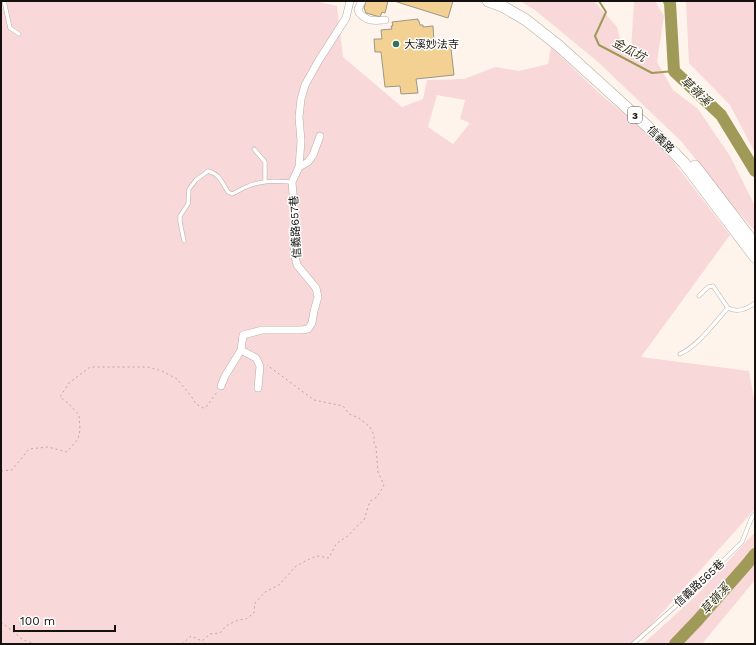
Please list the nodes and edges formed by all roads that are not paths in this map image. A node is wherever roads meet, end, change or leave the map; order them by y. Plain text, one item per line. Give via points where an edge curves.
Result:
1 (4, 1) edge
2 (350, 1) edge
3 (362, 1) edge
4 (488, 1) edge
5 (508, 1) edge
6 (385, 20) dead end
7 (19, 34) dead end
8 (320, 136) dead end
9 (254, 149) dead end
10 (299, 167) junction
11 (265, 181) junction
12 (292, 182) junction
13 (184, 240) dead end
14 (755, 245) edge
15 (755, 257) edge
16 (699, 296) dead end
17 (755, 303) edge
18 (728, 308) junction
19 (241, 350) junction
20 (680, 354) dead end
21 (221, 386) road end
22 (258, 388) dead end
23 (755, 514) edge
24 (633, 644) edge

1 - 7 lane via 10,28
2 - 10 street, 信義路657巷 via 346,18 305,84 299,117
3 - 6 street via 358,14 374,21
4 - 15 main road, 信義路 / 3 via 526,20 559,46 660,137 684,163
5 - 14 main road, 信義路 / 3 via 531,14 564,40 651,119 700,171
8 - 10 street via 313,155 308,162
9 - 11 lane via 264,162
10 - 12 street, 信義路657巷
11 - 12 lane
11 - 13 lane via 232,194 214,172 208,171 189,189 188,204 180,216
12 - 19 street, 信義路657巷 via 297,234 294,252 297,265 316,288 318,297 312,323 308,329 262,330 243,335
16 - 18 lane via 708,287 713,286
17 - 18 lane via 741,310
18 - 20 lane via 704,334
19 - 21 street
19 - 22 street via 256,358 260,366
23 - 24 lane, 信義路565巷 via 742,542

